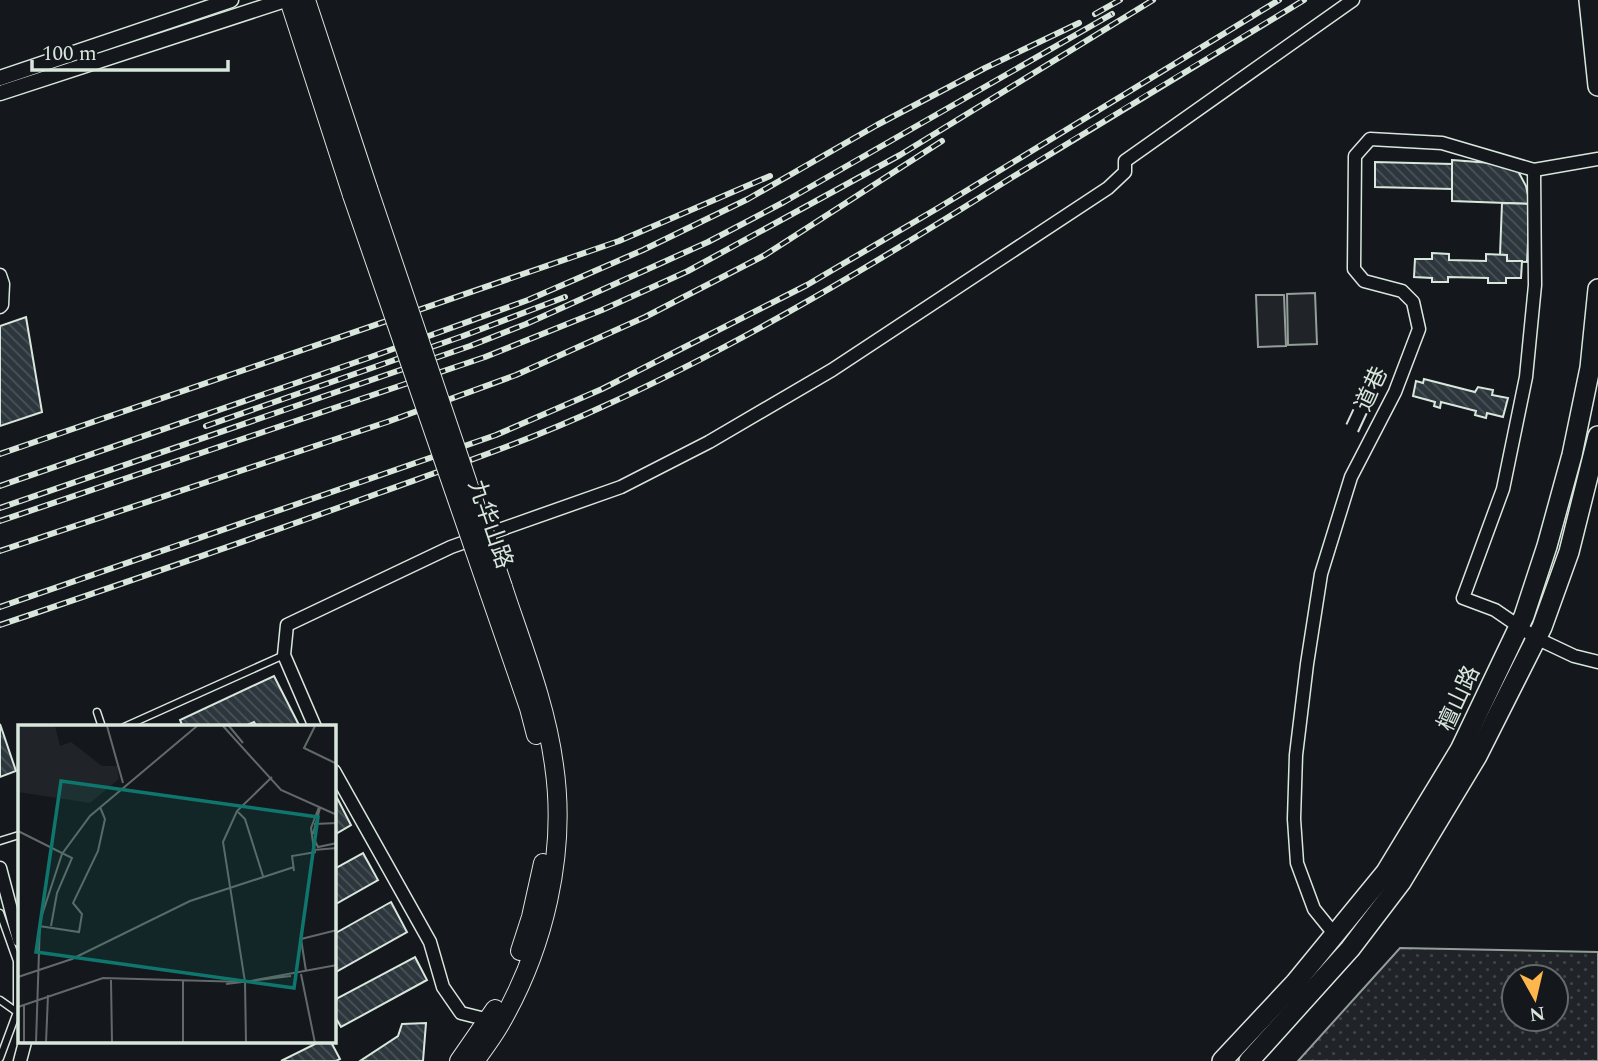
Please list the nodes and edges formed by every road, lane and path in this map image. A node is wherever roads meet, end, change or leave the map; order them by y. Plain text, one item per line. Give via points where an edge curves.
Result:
1 (231, 0) edge
2 (287, 0) edge
3 (306, 0) edge
4 (1353, 0) edge
5 (1590, 2) edge
6 (0, 78) edge
7 (1598, 86) edge
8 (0, 93) edge
9 (1598, 159) edge
10 (1534, 170) junction
11 (360, 192) junction
12 (0, 275) edge
13 (1598, 289) edge
14 (0, 307) edge
15 (1598, 436) edge
16 (496, 589) junction
17 (1518, 628) junction
18 (1536, 638) junction
19 (284, 655) junction
20 (1598, 662) edge
21 (97, 712) dead end
22 (101, 725) edge
23 (128, 725) edge
24 (314, 725) edge
25 (336, 775) edge
26 (18, 835) edge
27 (0, 841) edge
28 (0, 868) edge
29 (0, 914) edge
30 (1335, 935) junction
31 (18, 936) edge
32 (0, 1000) edge
33 (17, 1012) junction
34 (489, 1020) junction
35 (31, 1044) edge
36 (0, 1058) edge
37 (21, 1059) edge
38 (459, 1061) edge
39 (475, 1061) edge
40 (1222, 1061) edge
41 (1249, 1061) edge

1 - 6 street
2 - 8 street
2 - 11 main road, 九华山路
3 - 11 main road, 九华山路
4 - 19 street via 1125,161 1125,172 1108,188 832,370 621,487 452,547 287,625
5 - 7 main road
9 - 10 street, 二道巷
10 - 17 street via 1535,285 1526,377 1503,489 1463,598 1495,610
10 - 30 street, 二道巷 via 1442,143 1370,139 1355,156 1354,269 1364,281 1402,291 1413,302 1419,329 1395,392 1351,477 1321,574 1307,664 1296,755 1297,863 1314,909
11 - 16 main road, 九华山路, bridge
12 - 14 street
13 - 17 main road, 檀山路 via 1590,368 1572,454
15 - 18 main road, 檀山路 via 1569,552
16 - 34 main road, 九华山路 via 544,767 547,822 542,873 531,917 513,972
16 - 39 main road, 九华山路 via 541,705 554,766 558,825 544,919 499,1027
17 - 18 street
17 - 30 main road, 檀山路 via 1460,750 1386,872
18 - 20 street
18 - 41 main road, 檀山路 via 1477,756 1402,882 1350,949
19 - 23 lane
19 - 24 street
21 - 22 lane
25 - 34 street via 430,942 443,987 461,1013
26 - 27 lane
28 - 31 street
29 - 33 lane via 17,961
30 - 40 main road, 檀山路
32 - 33 lane
33 - 36 lane
34 - 38 main road, 九华山路
35 - 37 lane

